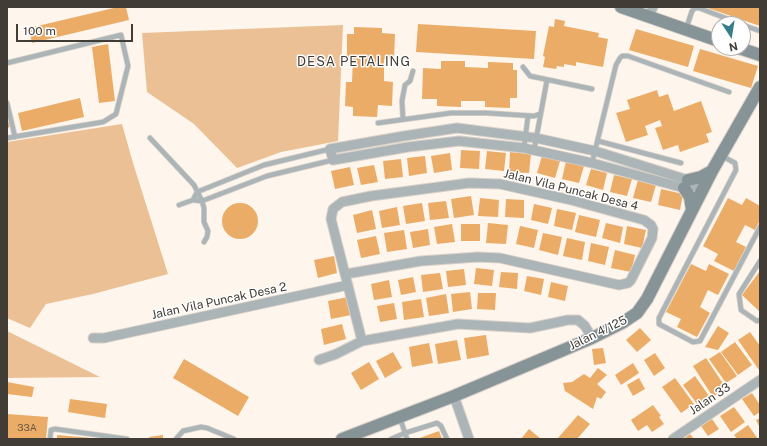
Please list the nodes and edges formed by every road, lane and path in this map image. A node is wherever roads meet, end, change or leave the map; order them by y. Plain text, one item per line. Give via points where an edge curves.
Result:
1 (621, 7) edge
2 (651, 12) edge
3 (720, 16) edge
4 (686, 30) junction
5 (711, 38) edge
6 (7, 63) edge
7 (523, 67) dead end
8 (413, 71) dead end
9 (547, 80) junction
10 (760, 87) edge
11 (592, 89) dead end
12 (729, 92) dead end
13 (7, 103) edge
14 (540, 114) junction
15 (528, 116) junction
16 (403, 119) junction
17 (378, 123) dead end
18 (15, 136) junction
19 (526, 136) junction
20 (7, 138) edge
21 (150, 138) dead end
22 (536, 138) junction
23 (598, 141) junction
24 (330, 148) junction
25 (524, 148) junction
26 (534, 150) junction
27 (595, 151) junction
28 (721, 155) junction
29 (333, 160) junction
30 (592, 163) junction
31 (681, 163) dead end
32 (712, 171) junction
33 (692, 186) junction
34 (197, 192) junction
35 (192, 200) junction
36 (202, 201) junction
37 (179, 205) dead end
38 (692, 210) junction
39 (760, 227) edge
40 (204, 242) dead end
41 (760, 261) edge
42 (346, 274) junction
43 (348, 285) junction
44 (760, 320) edge
45 (93, 338) dead end
46 (592, 338) junction
47 (362, 341) junction
48 (319, 360) dead end
49 (760, 380) edge
50 (454, 396) junction
51 (400, 417) junction
52 (405, 433) junction
53 (50, 439) edge
54 (127, 439) edge
55 (176, 439) edge
56 (233, 439) edge
57 (342, 439) edge
58 (391, 439) edge
59 (407, 439) edge
60 (446, 439) edge
61 (469, 439) edge
62 (673, 439) edge

1 - 2 street
2 - 4 street
3 - 4 lane via 695,8
4 - 5 street
6 - 18 lane via 122,35 128,66 116,114 104,122
7 - 9 lane via 530,76
8 - 16 lane via 410,81 405,85 402,101
9 - 11 lane
9 - 14 lane
10 - 28 street, Jalan 4/125
12 - 23 lane via 622,56 616,65
13 - 18 lane
14 - 15 lane
14 - 22 lane
15 - 16 lane via 451,113
15 - 19 lane
16 - 17 lane
18 - 20 lane
19 - 22 street
19 - 24 street via 457,128
19 - 25 lane
21 - 34 lane via 194,185
22 - 26 lane
22 - 27 street
23 - 27 lane
23 - 31 lane
24 - 29 street
24 - 34 lane via 264,165
25 - 26 street
25 - 29 street via 459,141
26 - 30 street
27 - 30 lane
27 - 33 street
28 - 32 street, Jalan 4/125
28 - 39 lane via 735,163 736,170 659,318 659,324 693,342 700,341
29 - 36 lane via 268,176
30 - 33 street
32 - 33 street, Jalan 4/125
32 - 33 street
33 - 38 street, Jalan 4/125
33 - 38 street
34 - 35 lane
34 - 36 lane
35 - 36 lane
35 - 37 lane
36 - 40 lane via 204,222 208,231
38 - 46 street, Jalan 4/125 via 647,300 637,313
41 - 44 lane via 739,294 741,310
42 - 42 street, Jalan Vila Puncak Desa 4 via 331,218 334,209 342,202 371,196 469,183 500,184 644,220 651,225 653,233 631,280 619,285 500,258 478,257 421,261
42 - 43 street
43 - 45 street, Jalan Vila Puncak Desa 2 via 104,338
43 - 47 street
46 - 47 street via 578,320 568,320 530,328 458,324
46 - 50 street, Jalan 4/125
47 - 48 street
49 - 62 street, Jalan 33
50 - 51 street, Jalan 4/125
50 - 61 street
51 - 52 lane
51 - 57 street, Jalan 4/125
52 - 58 lane
52 - 59 lane
52 - 60 lane via 439,423
53 - 54 lane via 52,430 55,429
55 - 56 lane via 183,431 201,427

